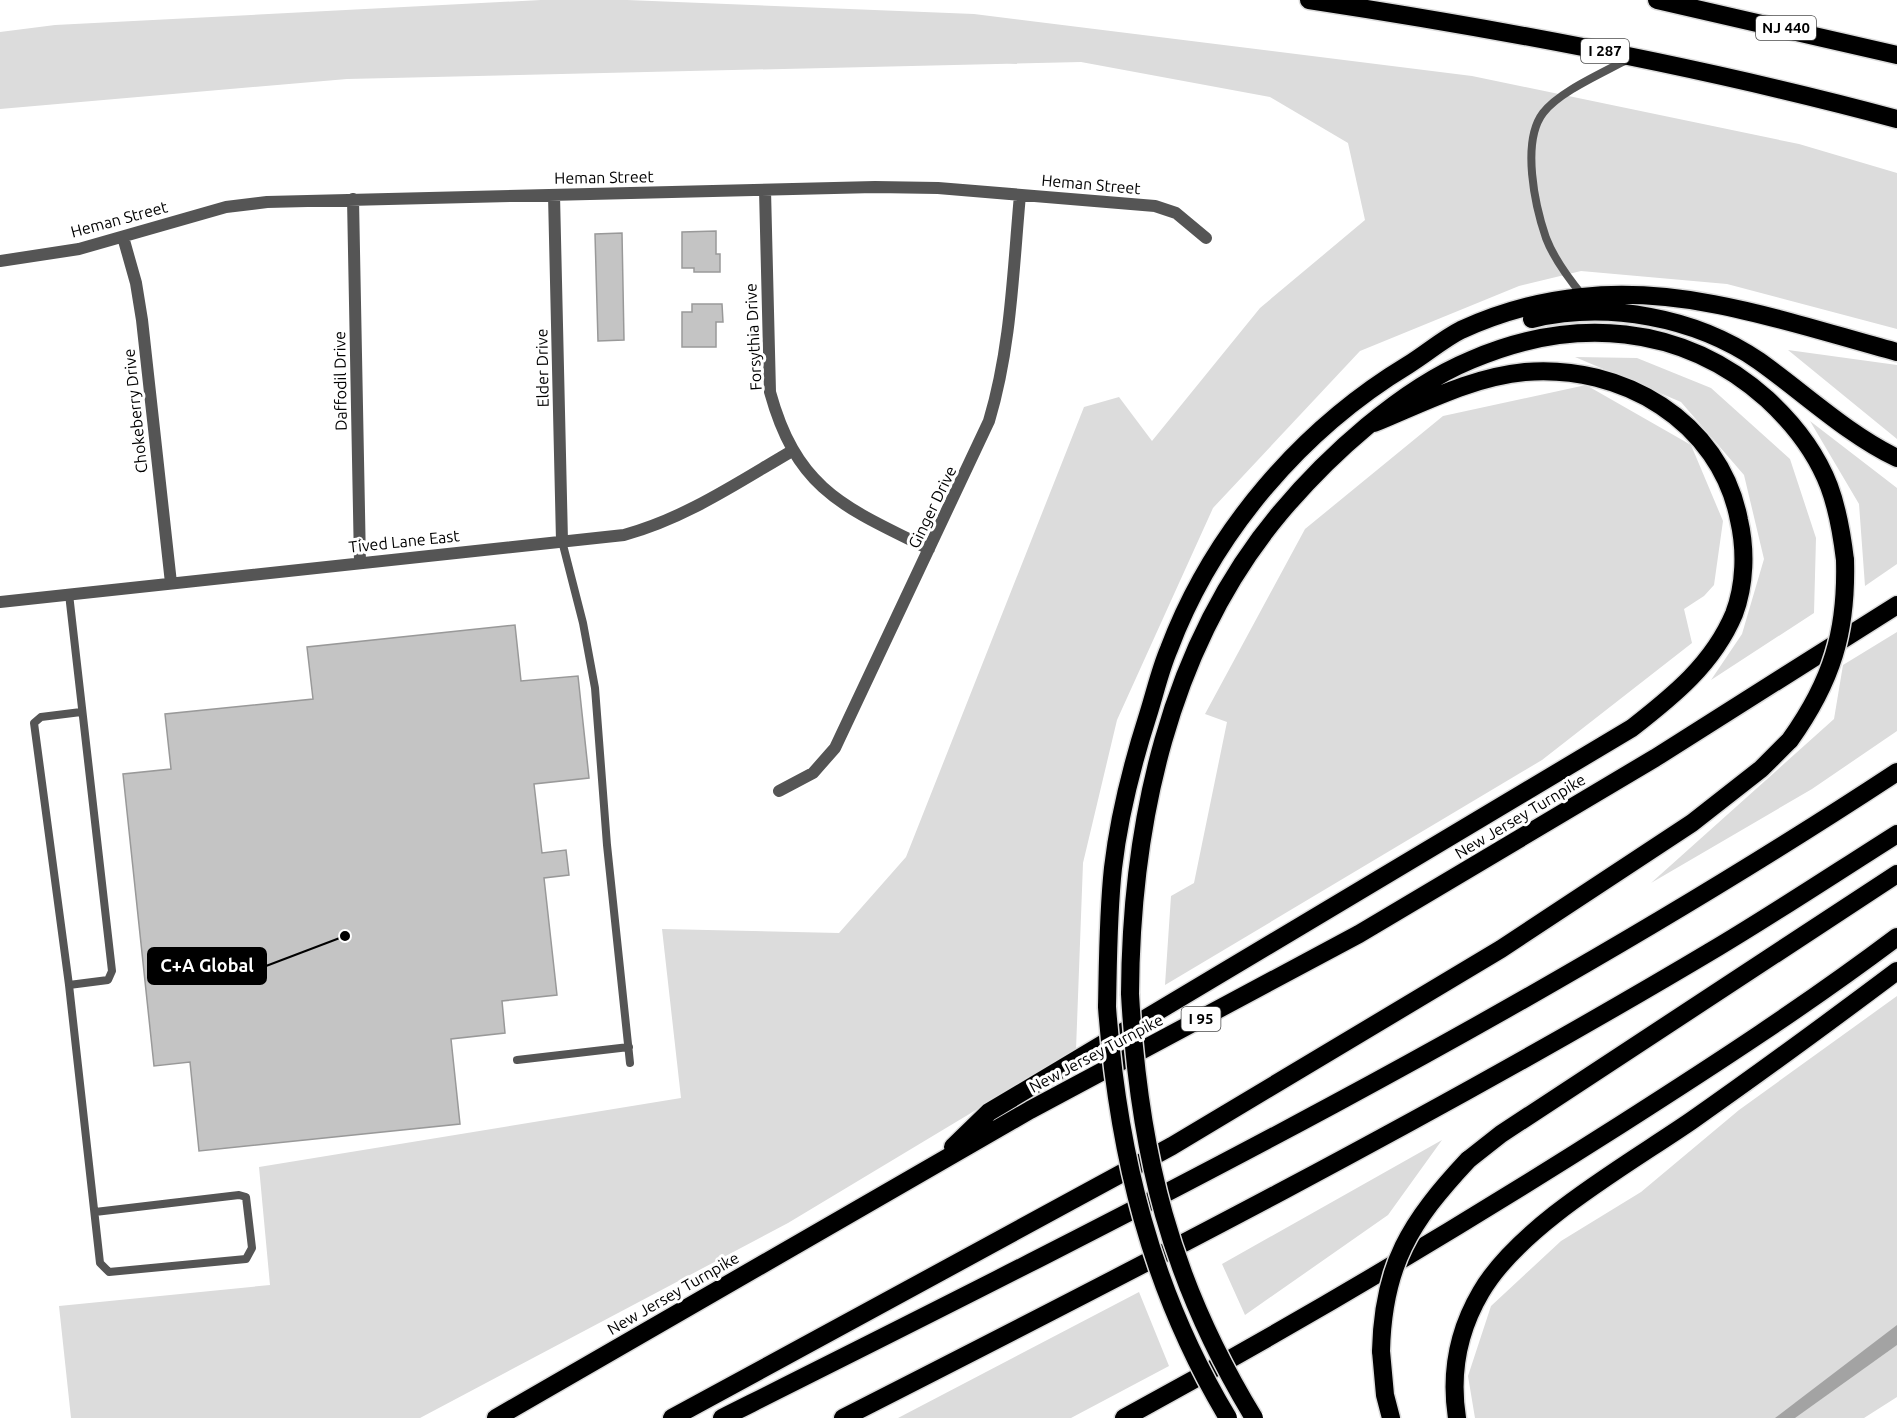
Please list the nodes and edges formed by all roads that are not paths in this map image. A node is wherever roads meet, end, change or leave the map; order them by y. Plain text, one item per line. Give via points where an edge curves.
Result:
1 (1310, 0) edge
2 (1657, 0) edge
3 (1897, 55) edge
4 (1633, 56) junction
5 (1897, 119) edge
6 (765, 190) junction
7 (554, 195) junction
8 (1020, 195) junction
9 (352, 199) junction
10 (123, 237) junction
11 (1206, 238) dead end
12 (0, 261) edge
13 (1583, 297) junction
14 (1439, 346) junction
15 (1897, 352) edge
16 (1374, 423) junction
17 (792, 451) junction
18 (1897, 458) edge
19 (562, 541) junction
20 (929, 549) junction
21 (360, 562) junction
22 (171, 583) junction
23 (69, 594) junction
24 (0, 602) edge
25 (1897, 605) edge
26 (81, 712) junction
27 (1897, 772) edge
28 (779, 790) dead end
29 (1897, 834) edge
30 (1897, 874) edge
31 (1897, 937) edge
32 (1897, 971) edge
33 (69, 985) junction
34 (629, 1047) junction
35 (517, 1060) dead end
36 (630, 1063) dead end
37 (933, 1166) junction
38 (95, 1212) junction
39 (496, 1418) edge
40 (672, 1418) edge
41 (722, 1418) edge
42 (843, 1418) edge
43 (1124, 1418) edge
44 (1228, 1418) edge
45 (1254, 1418) edge
46 (1391, 1418) edge
47 (1457, 1418) edge

1 - 4 highway, I 287
2 - 3 highway, NJ 440
4 - 5 highway, I 287
4 - 13 lane via 1543,112 1530,146 1546,238
6 - 7 street, Heman Street
6 - 8 street, Heman Street via 927,188
6 - 17 street, Forsythia Drive via 770,392
7 - 9 street, Heman Street
7 - 19 street, Elder Drive
8 - 11 street, Heman Street via 1155,206 1176,213
8 - 20 street, Ginger Drive via 1001,381 981,440
9 - 10 street, Heman Street via 226,207
9 - 21 street, Daffodil Drive
10 - 12 street, Heman Street via 79,249
10 - 22 street, Chokeberry Drive via 142,320
13 - 14 highway via 1503,315 1459,331
13 - 15 highway via 1632,295 1729,306
14 - 18 highway via 1549,315 1601,313 1664,320 1742,350
14 - 44 highway, bridge via 1340,413 1292,457 1222,546 1168,650 1123,805 1108,931 1107,1006 1117,1114 1142,1224 1182,1332
16 - 37 highway via 1479,381 1525,372 1603,379 1640,392 1674,412 1720,466 1736,502 1743,536 1743,573 1734,613 1718,646 1671,698 1632,728 989,1112
16 - 40 highway, bridge via 1397,401 1470,360 1514,345 1591,332 1650,337 1712,360 1751,385 1784,414 1810,449 1840,521 1845,560 1842,633 1812,709 1791,740 1692,823 1501,950 1172,1146
16 - 45 highway, bridge via 1324,465 1278,515 1211,620 1168,724 1145,809 1130,932 1130,994 1140,1111 1164,1217 1202,1322
17 - 19 street, Tived Lane East via 691,511 659,525 624,535
17 - 20 street, Forsythia Drive via 811,478 833,498
19 - 21 street, Tived Lane East
19 - 34 lane via 595,688
20 - 28 street, Ginger Drive via 835,748 813,773
21 - 22 street, Tived Lane East
22 - 23 street, Tived Lane East
23 - 24 street, Tived Lane East
23 - 26 lane
25 - 37 highway, New Jersey Turnpike / I 95 via 1655,758 1359,934
26 - 33 lane via 112,971 108,980
26 - 33 lane via 41,717 34,723
27 - 41 highway via 1516,1004 1299,1124
29 - 42 highway via 1720,946 1544,1048 1255,1205
30 - 46 highway, bridge via 1501,1134 1468,1160 1408,1233 1391,1275 1384,1304 1381,1352
31 - 43 highway via 1713,1065 1557,1165 1353,1290
32 - 47 highway via 1584,1194 1510,1255 1482,1290 1460,1335 1454,1377
33 - 38 lane
34 - 35 lane
34 - 36 lane
37 - 39 highway, New Jersey Turnpike / I 95
38 - 38 lane via 239,1195 246,1197 252,1248 246,1259 109,1272 100,1263

